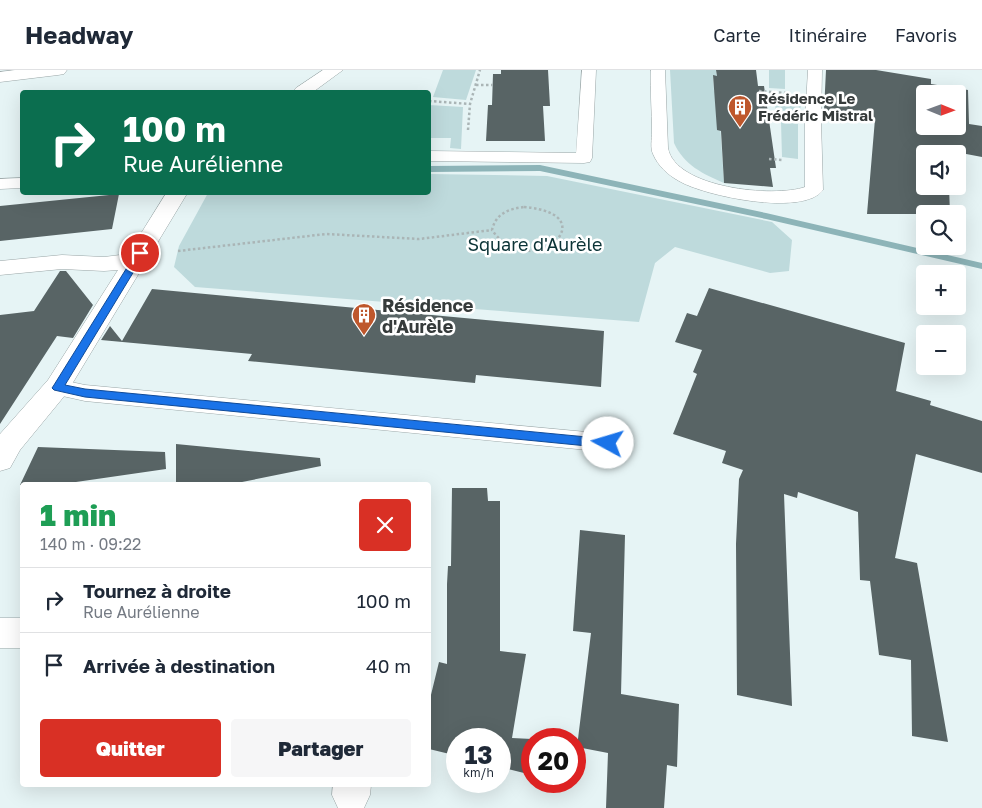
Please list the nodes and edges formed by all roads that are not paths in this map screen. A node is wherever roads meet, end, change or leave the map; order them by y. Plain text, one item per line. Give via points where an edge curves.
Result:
1 (58, 70) edge
2 (334, 70) edge
3 (589, 70) edge
4 (658, 70) edge
5 (815, 70) edge
6 (0, 77) edge
7 (305, 90) edge
8 (431, 156) edge
9 (20, 183) edge
10 (0, 184) edge
11 (176, 195) edge
12 (138, 257) junction
13 (0, 268) edge
14 (57, 388) junction
15 (608, 443) dead end
16 (3, 448) edge
17 (0, 633) edge
18 (20, 633) edge

1 - 6 street
2 - 7 street
3 - 8 lane via 584,158
4 - 5 lane via 661,154 672,170 696,184 765,197 793,197 814,190
9 - 10 lane
11 - 12 street
12 - 13 street via 104,264 62,262
12 - 14 street
14 - 15 lane
14 - 16 street
17 - 18 street

